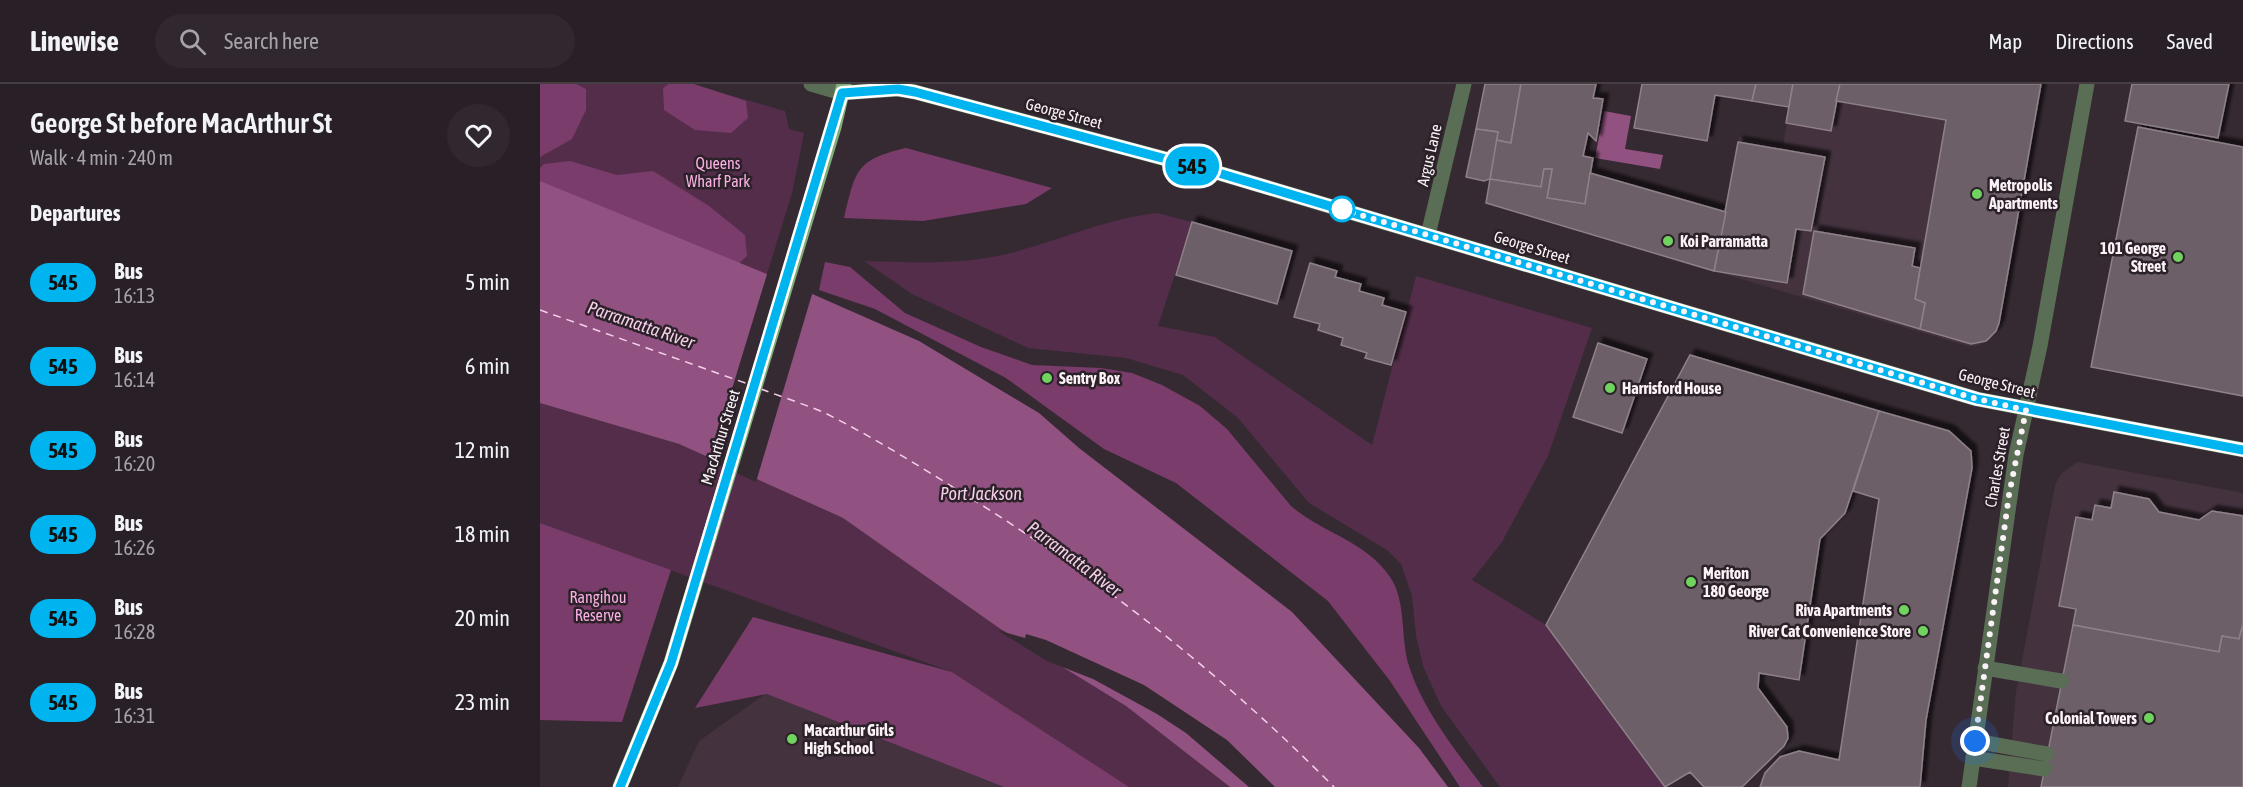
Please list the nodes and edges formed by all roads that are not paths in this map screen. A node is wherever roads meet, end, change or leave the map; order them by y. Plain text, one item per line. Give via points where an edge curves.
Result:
1 (811, 84) edge
2 (1464, 84) edge
3 (2087, 84) edge
4 (843, 88) edge
5 (1428, 235) junction
6 (2026, 410) junction
7 (2243, 450) edge
8 (1985, 668) junction
9 (2061, 681) dead end
10 (1975, 741) junction
11 (2008, 756) junction
12 (1973, 758) junction
13 (2046, 762) dead end
14 (620, 787) edge
15 (1969, 787) edge

1 - 4 street, George Street
2 - 5 street, Argus Lane
3 - 6 street, Charles Street
4 - 5 street, George Street via 915,92 1222,174
4 - 14 main road, MacArthur Street via 671,663
5 - 6 street, George Street via 1977,399
6 - 7 street, George Street
6 - 8 street, Charles Street via 2009,495
8 - 9 street
8 - 10 street, Charles Street
10 - 11 street
10 - 12 street, Charles Street
11 - 12 street
11 - 13 street
12 - 15 street, Charles Street

